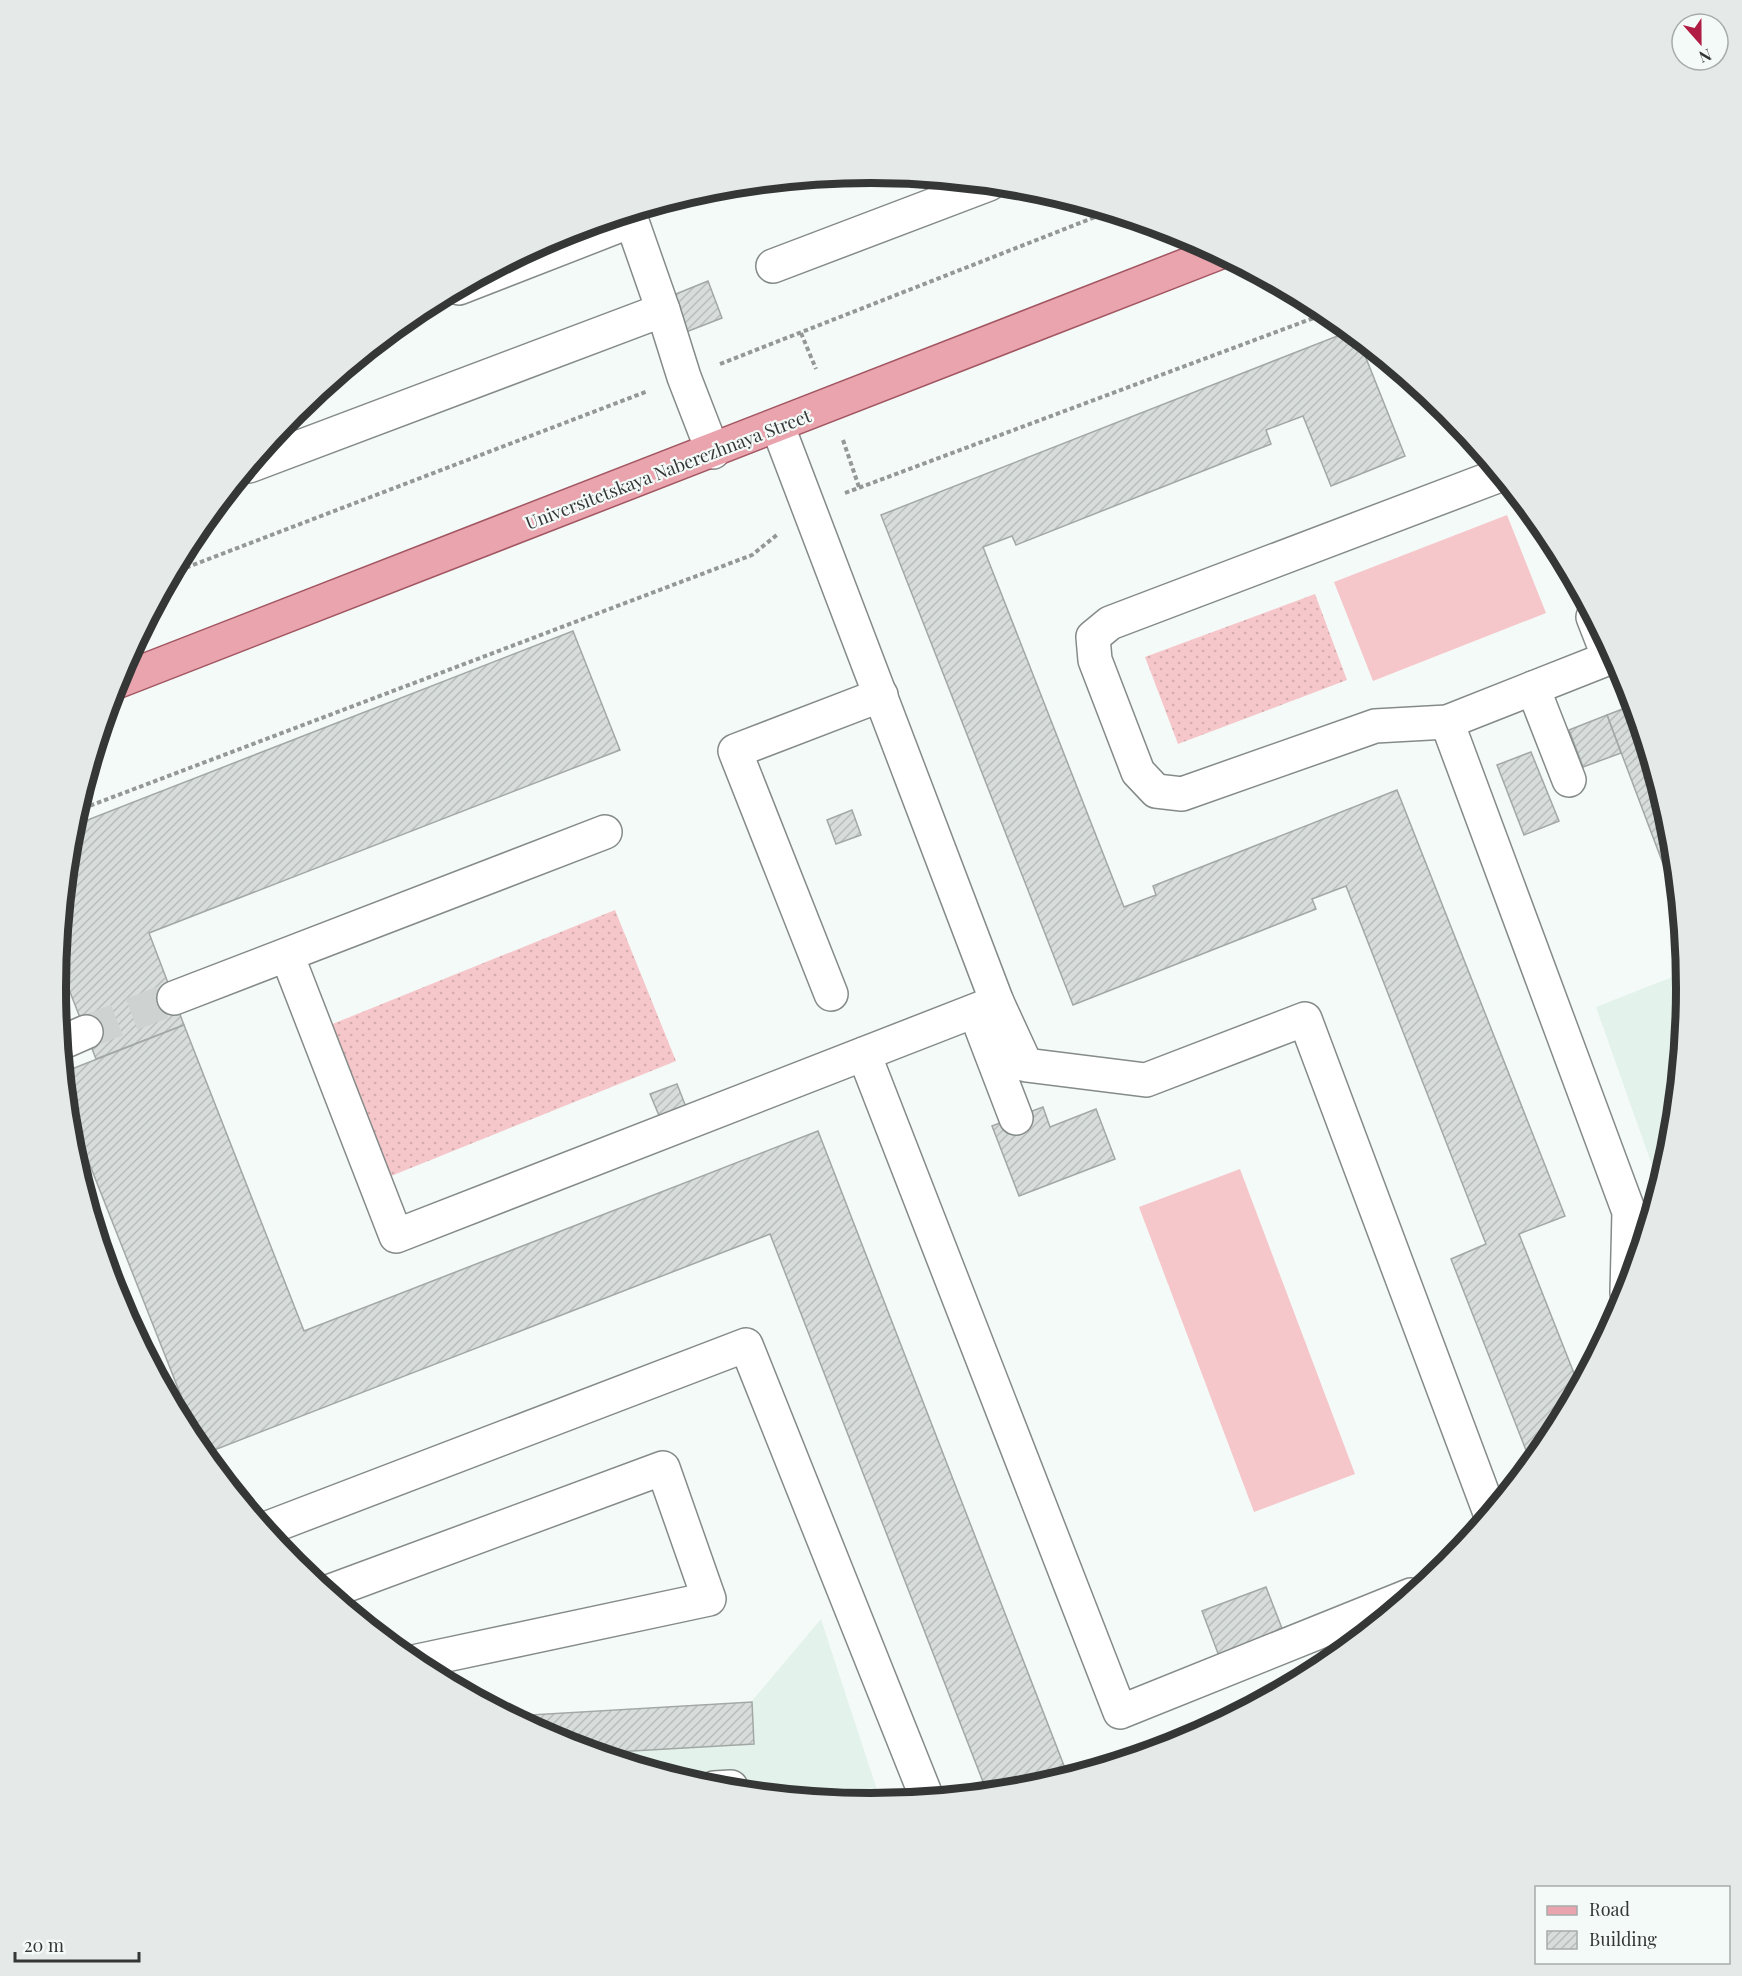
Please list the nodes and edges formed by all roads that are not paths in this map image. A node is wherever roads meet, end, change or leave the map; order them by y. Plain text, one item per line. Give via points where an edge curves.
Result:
1 (974, 190) edge
2 (631, 220) edge
3 (580, 238) edge
4 (544, 253) edge
5 (1208, 257) edge
6 (773, 266) dead end
7 (663, 310) junction
8 (778, 427) junction
9 (713, 452) junction
10 (263, 461) edge
11 (1493, 478) edge
12 (1606, 661) edge
13 (128, 677) edge
14 (1533, 688) junction
15 (881, 695) junction
16 (1447, 722) junction
17 (1569, 780) dead end
18 (605, 832) dead end
19 (287, 955) junction
20 (831, 994) dead end
21 (174, 998) tunnel mouth
22 (986, 1007) junction
23 (864, 1054) junction
24 (1016, 1118) dead end
25 (1628, 1261) edge
26 (1487, 1506) edge
27 (273, 1526) edge
28 (336, 1589) edge
29 (1373, 1617) edge
30 (427, 1659) edge
31 (924, 1791) edge

1 - 6 lane
2 - 7 lane
3 - 4 lane
5 - 8 main road, Universitetskaya Naberezhnaya Street
7 - 9 lane
7 - 10 lane
8 - 9 main road, Universitetskaya Naberezhnaya Street
8 - 15 lane
9 - 13 main road, Universitetskaya Naberezhnaya Street
11 - 16 lane via 1110,623 1093,637 1095,660 1138,772 1156,791 1182,794 1375,726
12 - 14 lane
14 - 16 lane
14 - 17 lane
15 - 20 lane via 735,751
15 - 22 lane
16 - 25 lane via 1629,1212
18 - 19 lane
19 - 21 lane
19 - 23 lane via 396,1236
22 - 23 lane
22 - 24 lane
22 - 26 lane via 1026,1065 1146,1080 1305,1019
23 - 29 lane via 1120,1712
27 - 31 lane via 746,1346
28 - 30 lane via 663,1467 709,1599

